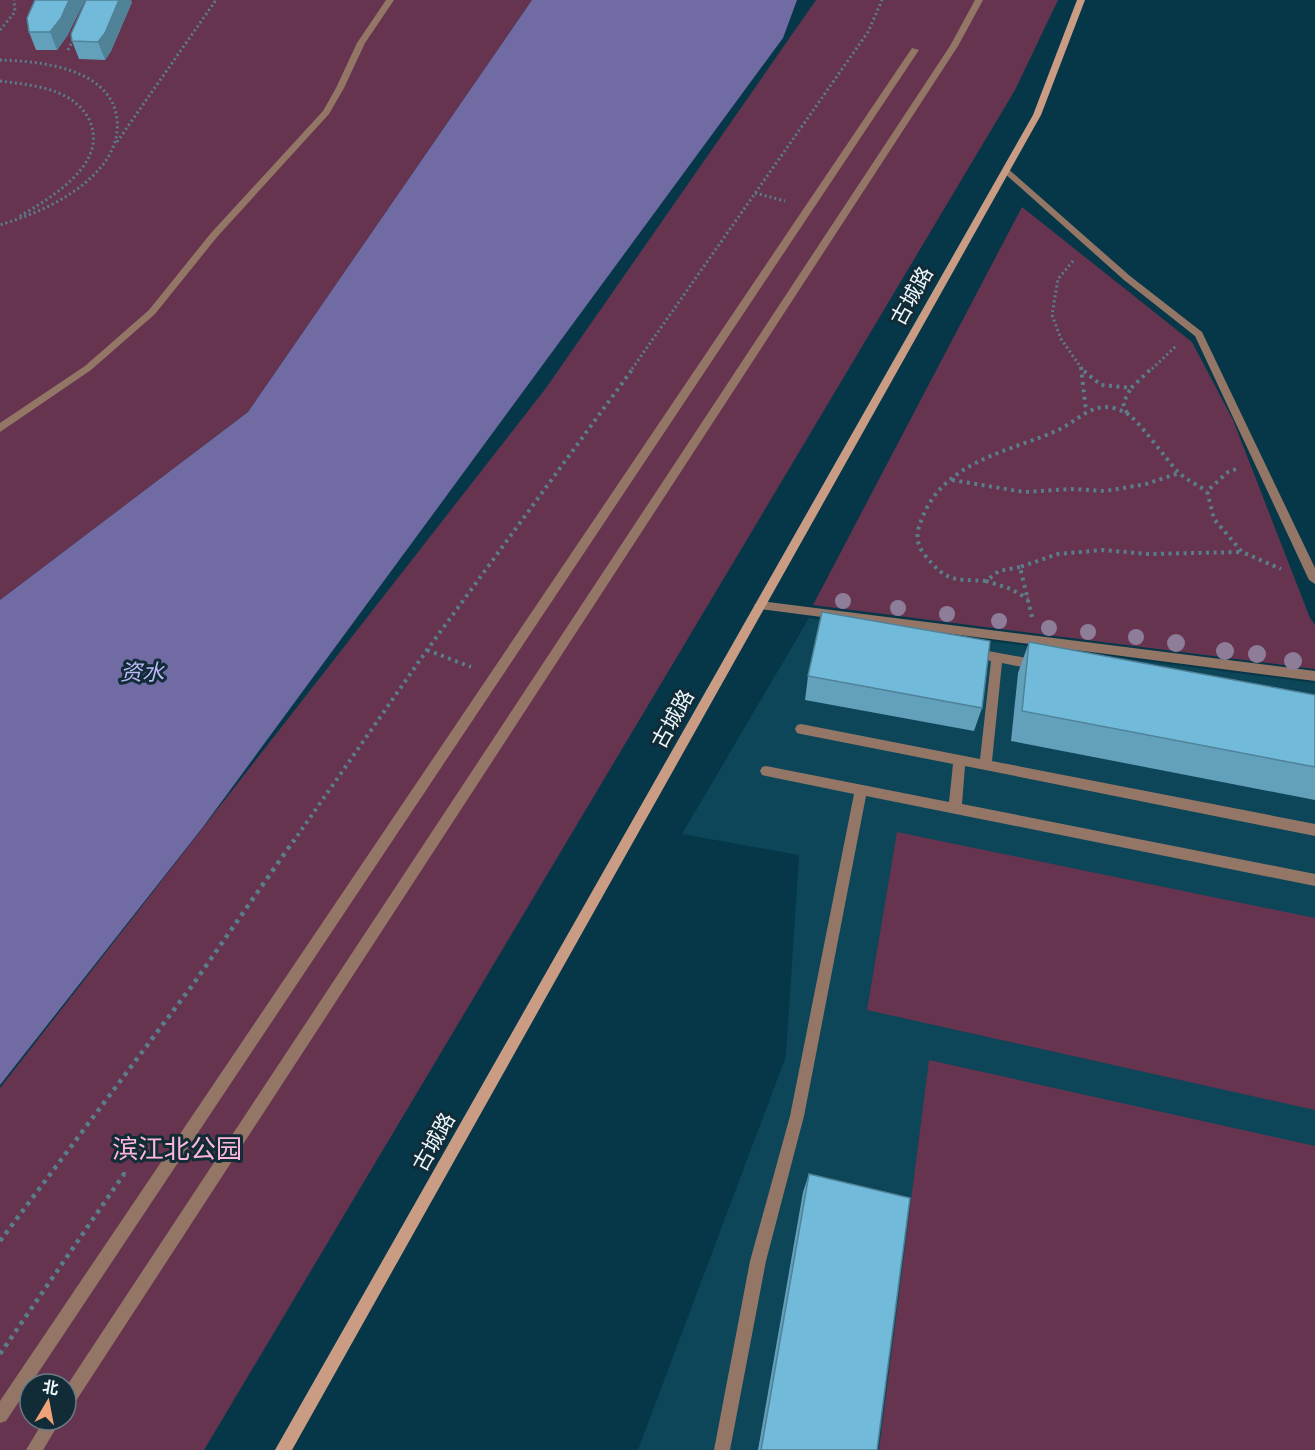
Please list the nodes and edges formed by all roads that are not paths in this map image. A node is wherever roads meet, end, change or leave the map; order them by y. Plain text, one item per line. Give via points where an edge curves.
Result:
1 (390, 0) edge
2 (979, 0) edge
3 (1081, 0) edge
4 (915, 50) dead end
5 (1006, 170) junction
6 (0, 428) edge
7 (1315, 580) edge
8 (760, 604) junction
9 (955, 650) edge
10 (997, 657) junction
11 (1044, 666) edge
12 (1315, 676) edge
13 (801, 729) dead end
14 (960, 760) junction
15 (986, 765) junction
16 (766, 771) dead end
17 (861, 790) junction
18 (955, 808) junction
19 (1315, 830) edge
20 (1315, 880) edge
21 (78, 1383) edge
22 (0, 1415) edge
23 (45, 1432) edge
24 (34, 1450) edge
25 (283, 1450) edge
26 (722, 1450) edge

1 - 6 street via 361,43 326,112 214,235 152,312 88,368
2 - 21 street via 947,56
3 - 5 street, 古城路 via 1036,115
4 - 22 street
5 - 7 street via 1199,334
5 - 8 street, 古城路
8 - 12 street
8 - 25 street, 古城路
9 - 10 street
10 - 11 street
10 - 15 street
13 - 14 street
14 - 15 street
14 - 18 street
15 - 19 street
16 - 17 street
17 - 18 street
17 - 26 street via 797,1116 758,1261
18 - 20 street
23 - 24 street

